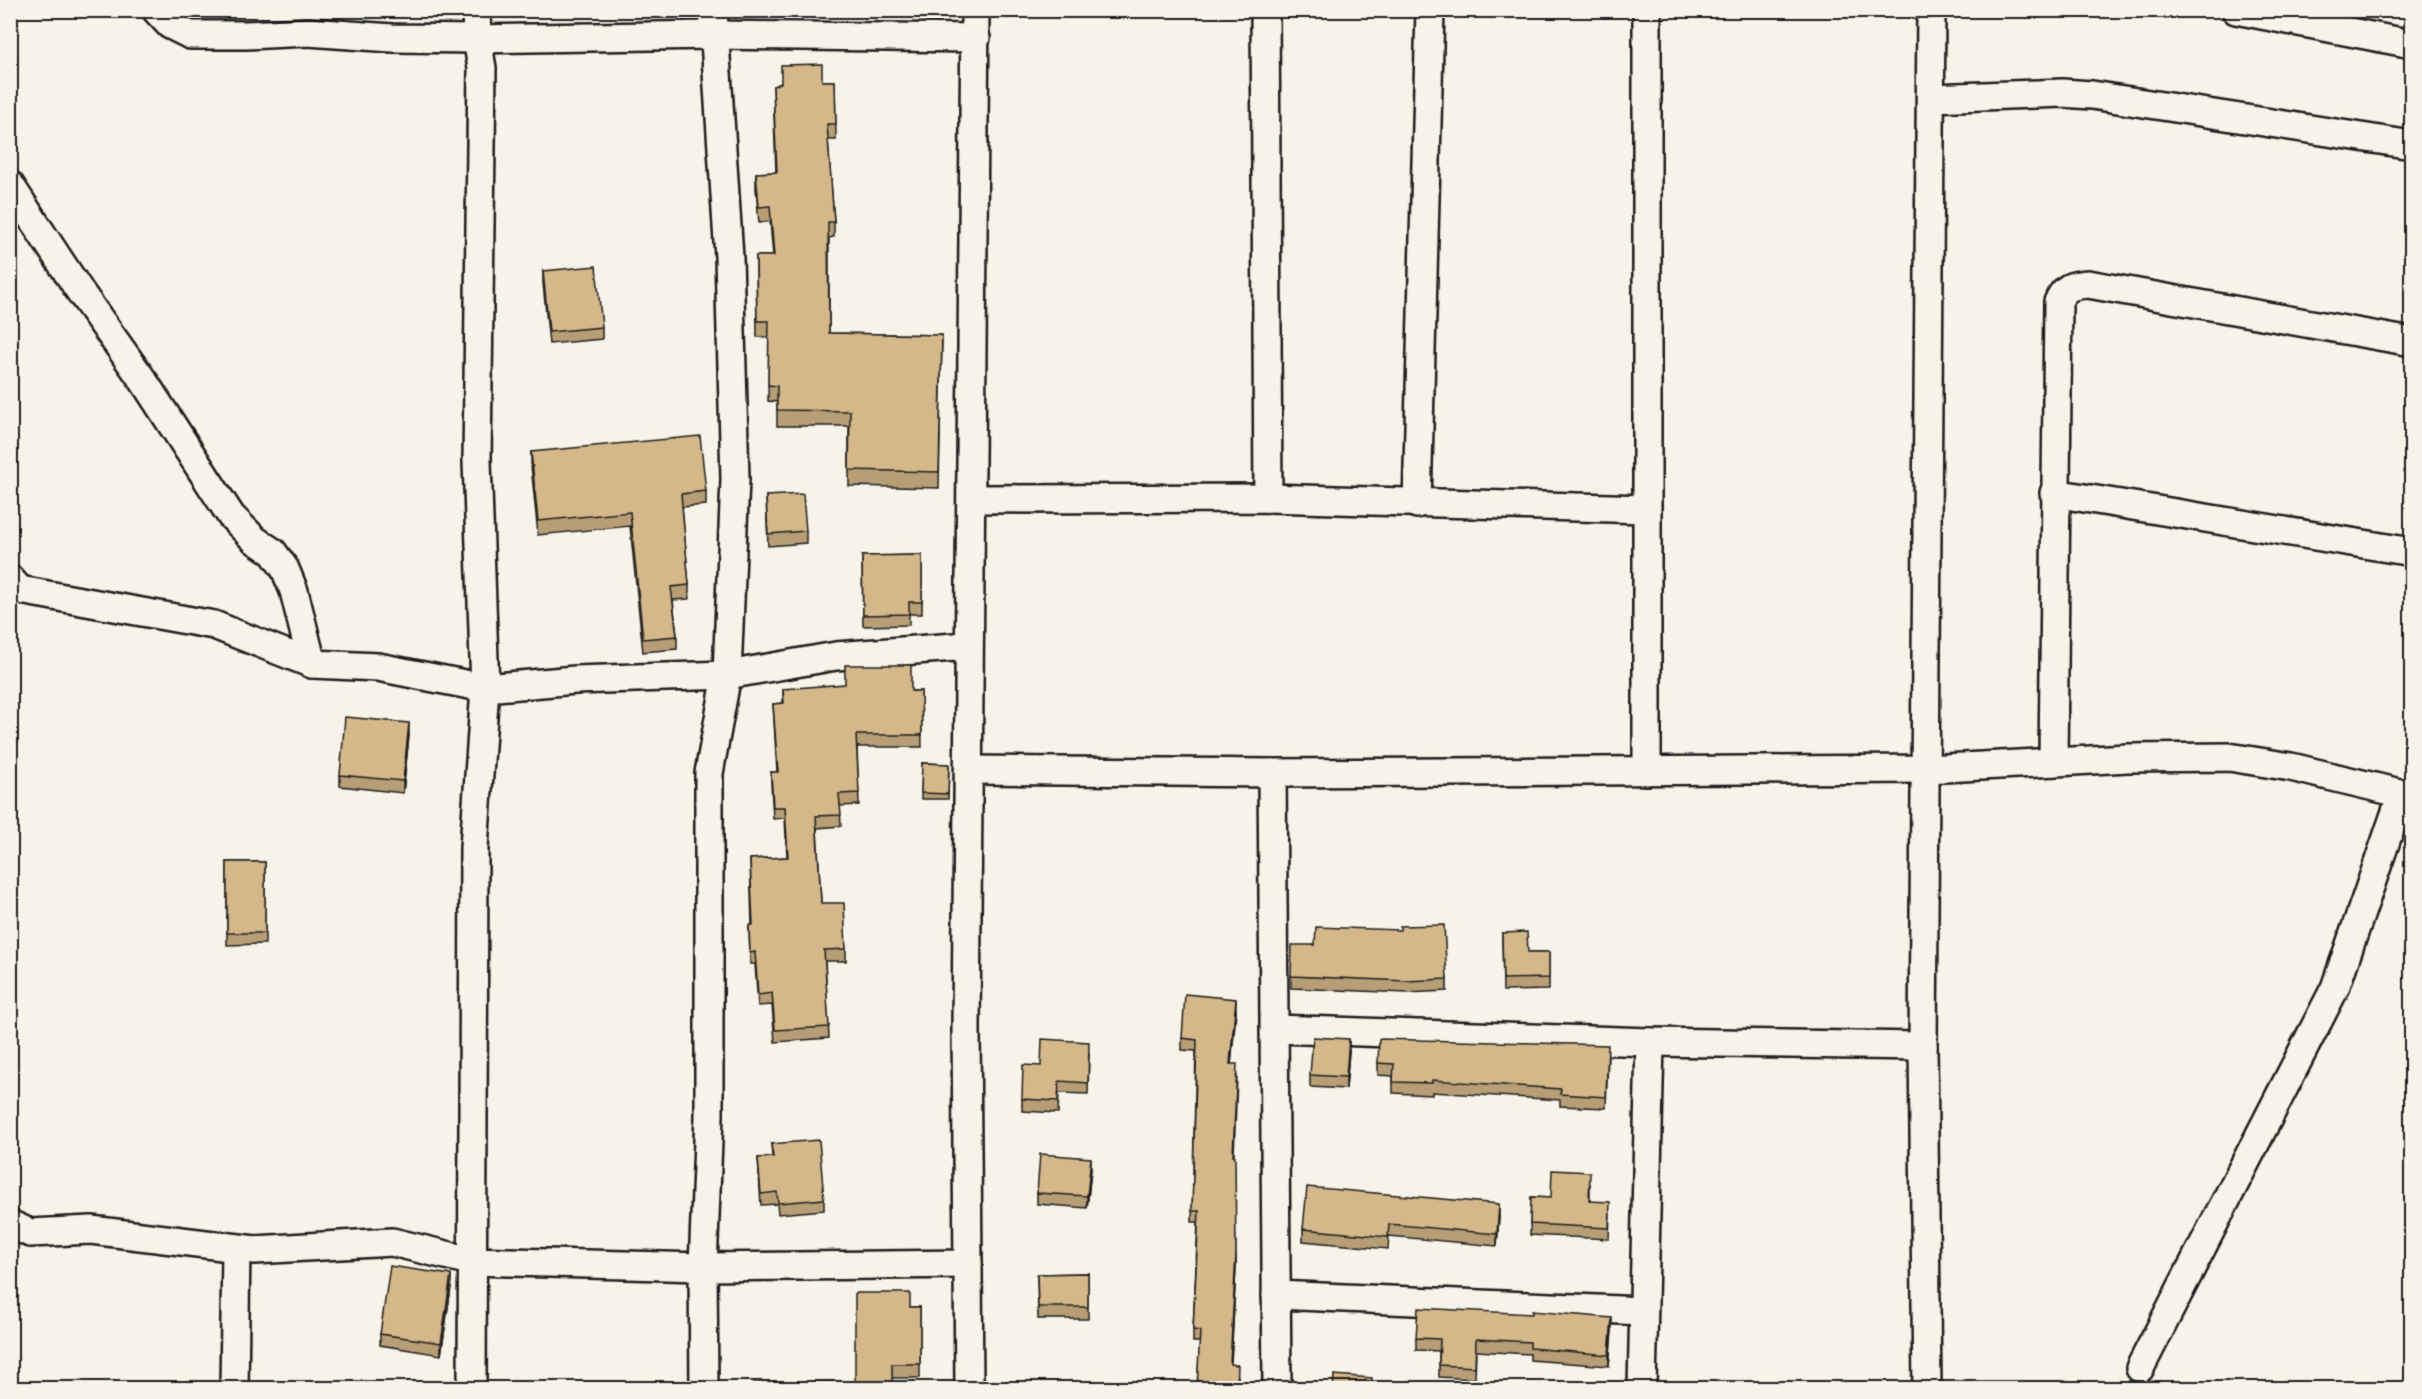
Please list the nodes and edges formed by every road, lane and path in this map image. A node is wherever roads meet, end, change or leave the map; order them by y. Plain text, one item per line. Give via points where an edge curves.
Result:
1 (156, 10) edge
2 (477, 10) edge
3 (975, 10) edge
4 (1265, 10) edge
5 (1430, 10) edge
6 (1647, 10) edge
7 (1931, 10) edge
8 (2236, 10) edge
9 (308, 21) edge
10 (713, 23) edge
11 (976, 38) junction
12 (477, 39) junction
13 (2412, 44) edge
14 (1931, 98) junction
15 (2412, 146) edge
16 (10, 185) edge
17 (2412, 342) edge
18 (2054, 493) junction
19 (1268, 498) junction
20 (973, 499) junction
21 (1417, 504) junction
22 (1645, 509) junction
23 (2412, 552) edge
24 (14, 586) edge
25 (968, 646) junction
26 (312, 664) junction
27 (727, 675) junction
28 (485, 688) junction
29 (2053, 762) junction
30 (1926, 769) junction
31 (969, 770) junction
32 (1647, 771) junction
33 (1272, 773) junction
34 (2407, 795) edge
35 (1275, 1029) junction
36 (1650, 1042) junction
37 (1923, 1046) junction
38 (10, 1224) edge
39 (236, 1248) junction
40 (471, 1261) junction
41 (968, 1264) junction
42 (703, 1267) junction
43 (1276, 1296) junction
44 (1643, 1311) junction
45 (2140, 1368) dead end
46 (234, 1389) edge
47 (472, 1389) edge
48 (704, 1389) edge
49 (969, 1389) edge
50 (1277, 1389) edge
51 (1642, 1389) edge
52 (1927, 1389) edge

1 - 9 street via 170,25 190,35 246,35
2 - 12 street
3 - 11 street
4 - 19 street
5 - 21 street
6 - 22 street
7 - 14 street
8 - 13 street
9 - 12 street via 392,38
10 - 11 street
10 - 12 street
10 - 27 street via 729,257 735,479
11 - 20 street
12 - 28 street via 482,69 477,461
14 - 15 street via 2092,95
14 - 30 street
16 - 26 street via 231,516 273,552 285,569
17 - 18 street via 2088,284 2072,285 2062,292 2058,302
18 - 23 street
18 - 29 street
19 - 20 street
19 - 21 street
20 - 25 street
21 - 22 street
22 - 32 street
24 - 26 street via 213,626
25 - 27 street via 836,656
25 - 31 street
26 - 28 street via 378,667
27 - 28 street via 574,680
27 - 42 street via 709,773 709,1116
28 - 40 street via 474,848 475,1149
29 - 30 street
29 - 34 street via 2229,757 2291,767
30 - 32 street
30 - 37 street
31 - 33 street
31 - 41 street
32 - 33 street
33 - 35 street
34 - 45 street via 2335,988
35 - 36 street
35 - 43 street
36 - 37 street
36 - 44 street
37 - 52 street
38 - 39 street via 30,1233 91,1230
39 - 40 street via 392,1242
39 - 46 street
40 - 42 street
40 - 47 street
41 - 42 street
41 - 49 street
42 - 48 street
43 - 44 street
43 - 50 street
44 - 51 street

